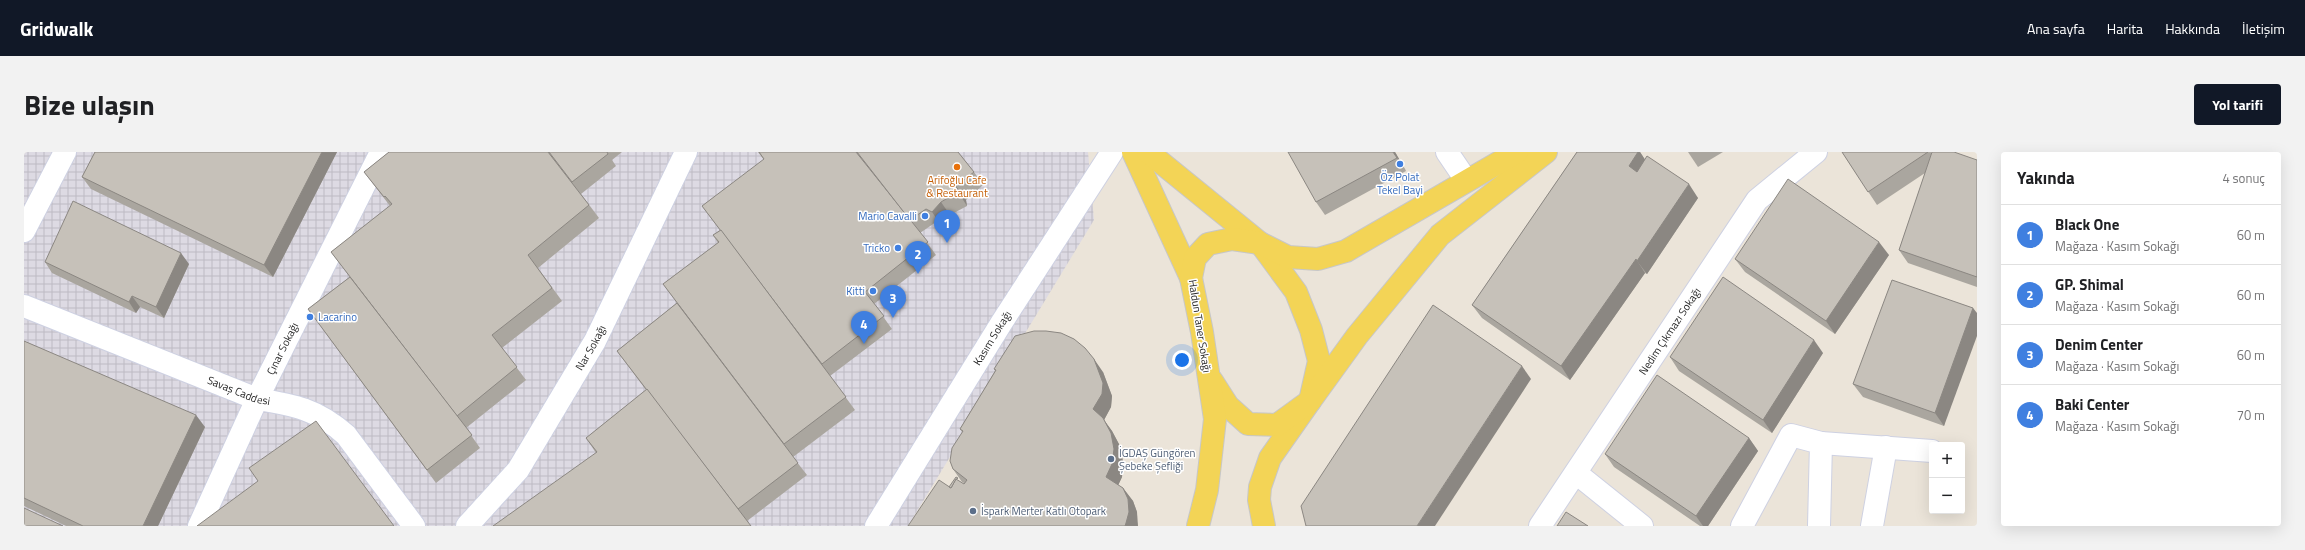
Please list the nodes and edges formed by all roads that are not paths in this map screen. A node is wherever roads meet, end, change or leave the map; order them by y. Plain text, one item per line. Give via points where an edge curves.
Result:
1 (65, 152) edge
2 (381, 152) edge
3 (686, 152) edge
4 (1112, 152) edge
5 (1134, 152) edge
6 (1148, 152) edge
7 (1447, 152) edge
8 (1517, 152) edge
9 (1546, 152) edge
10 (1816, 152) edge
11 (1466, 180) junction
12 (24, 231) edge
13 (1260, 243) junction
14 (1191, 278) junction
15 (24, 306) edge
16 (1208, 375) junction
17 (257, 399) junction
18 (1310, 401) junction
19 (1821, 443) junction
20 (1886, 447) junction
21 (1929, 451) edge
22 (1576, 473) junction
23 (199, 526) edge
24 (414, 526) edge
25 (467, 526) edge
26 (876, 526) edge
27 (1198, 526) edge
28 (1264, 526) edge
29 (1540, 526) edge
30 (1642, 526) edge
31 (1742, 526) edge
32 (1819, 526) edge
33 (1872, 526) edge

1 - 12 street
2 - 17 street, Çınar Sokağı
3 - 25 street, Nar Sokağı via 595,341 518,470
4 - 26 street, Kasım Sokağı via 1002,322
5 - 14 main road
6 - 13 main road
7 - 11 street
8 - 11 main road, Haldun Taner Sokağı
9 - 18 main road via 1440,235 1357,336
10 - 22 street, Nedim Çıkmazı Sokağı via 1757,200
11 - 13 main road, Haldun Taner Sokağı via 1346,251 1318,260 1288,257
13 - 14 main road, Haldun Taner Sokağı via 1232,239 1208,244 1195,258
13 - 18 main road via 1296,292 1311,330 1319,361
14 - 16 main road, Haldun Taner Sokağı
15 - 17 street, Savaş Caddesi
16 - 18 main road via 1228,406 1248,424 1277,425
16 - 27 main road, Haldun Taner Sokağı via 1214,419 1207,490
17 - 23 street, Çınar Sokağı
17 - 24 street, Savaş Caddesi via 306,409 333,424 346,435
18 - 28 main road via 1270,458 1260,487 1259,500
19 - 20 street
19 - 31 street via 1791,435
19 - 32 street
20 - 21 street
20 - 33 street
22 - 29 street, Nedim Çıkmazı Sokağı
22 - 30 street

